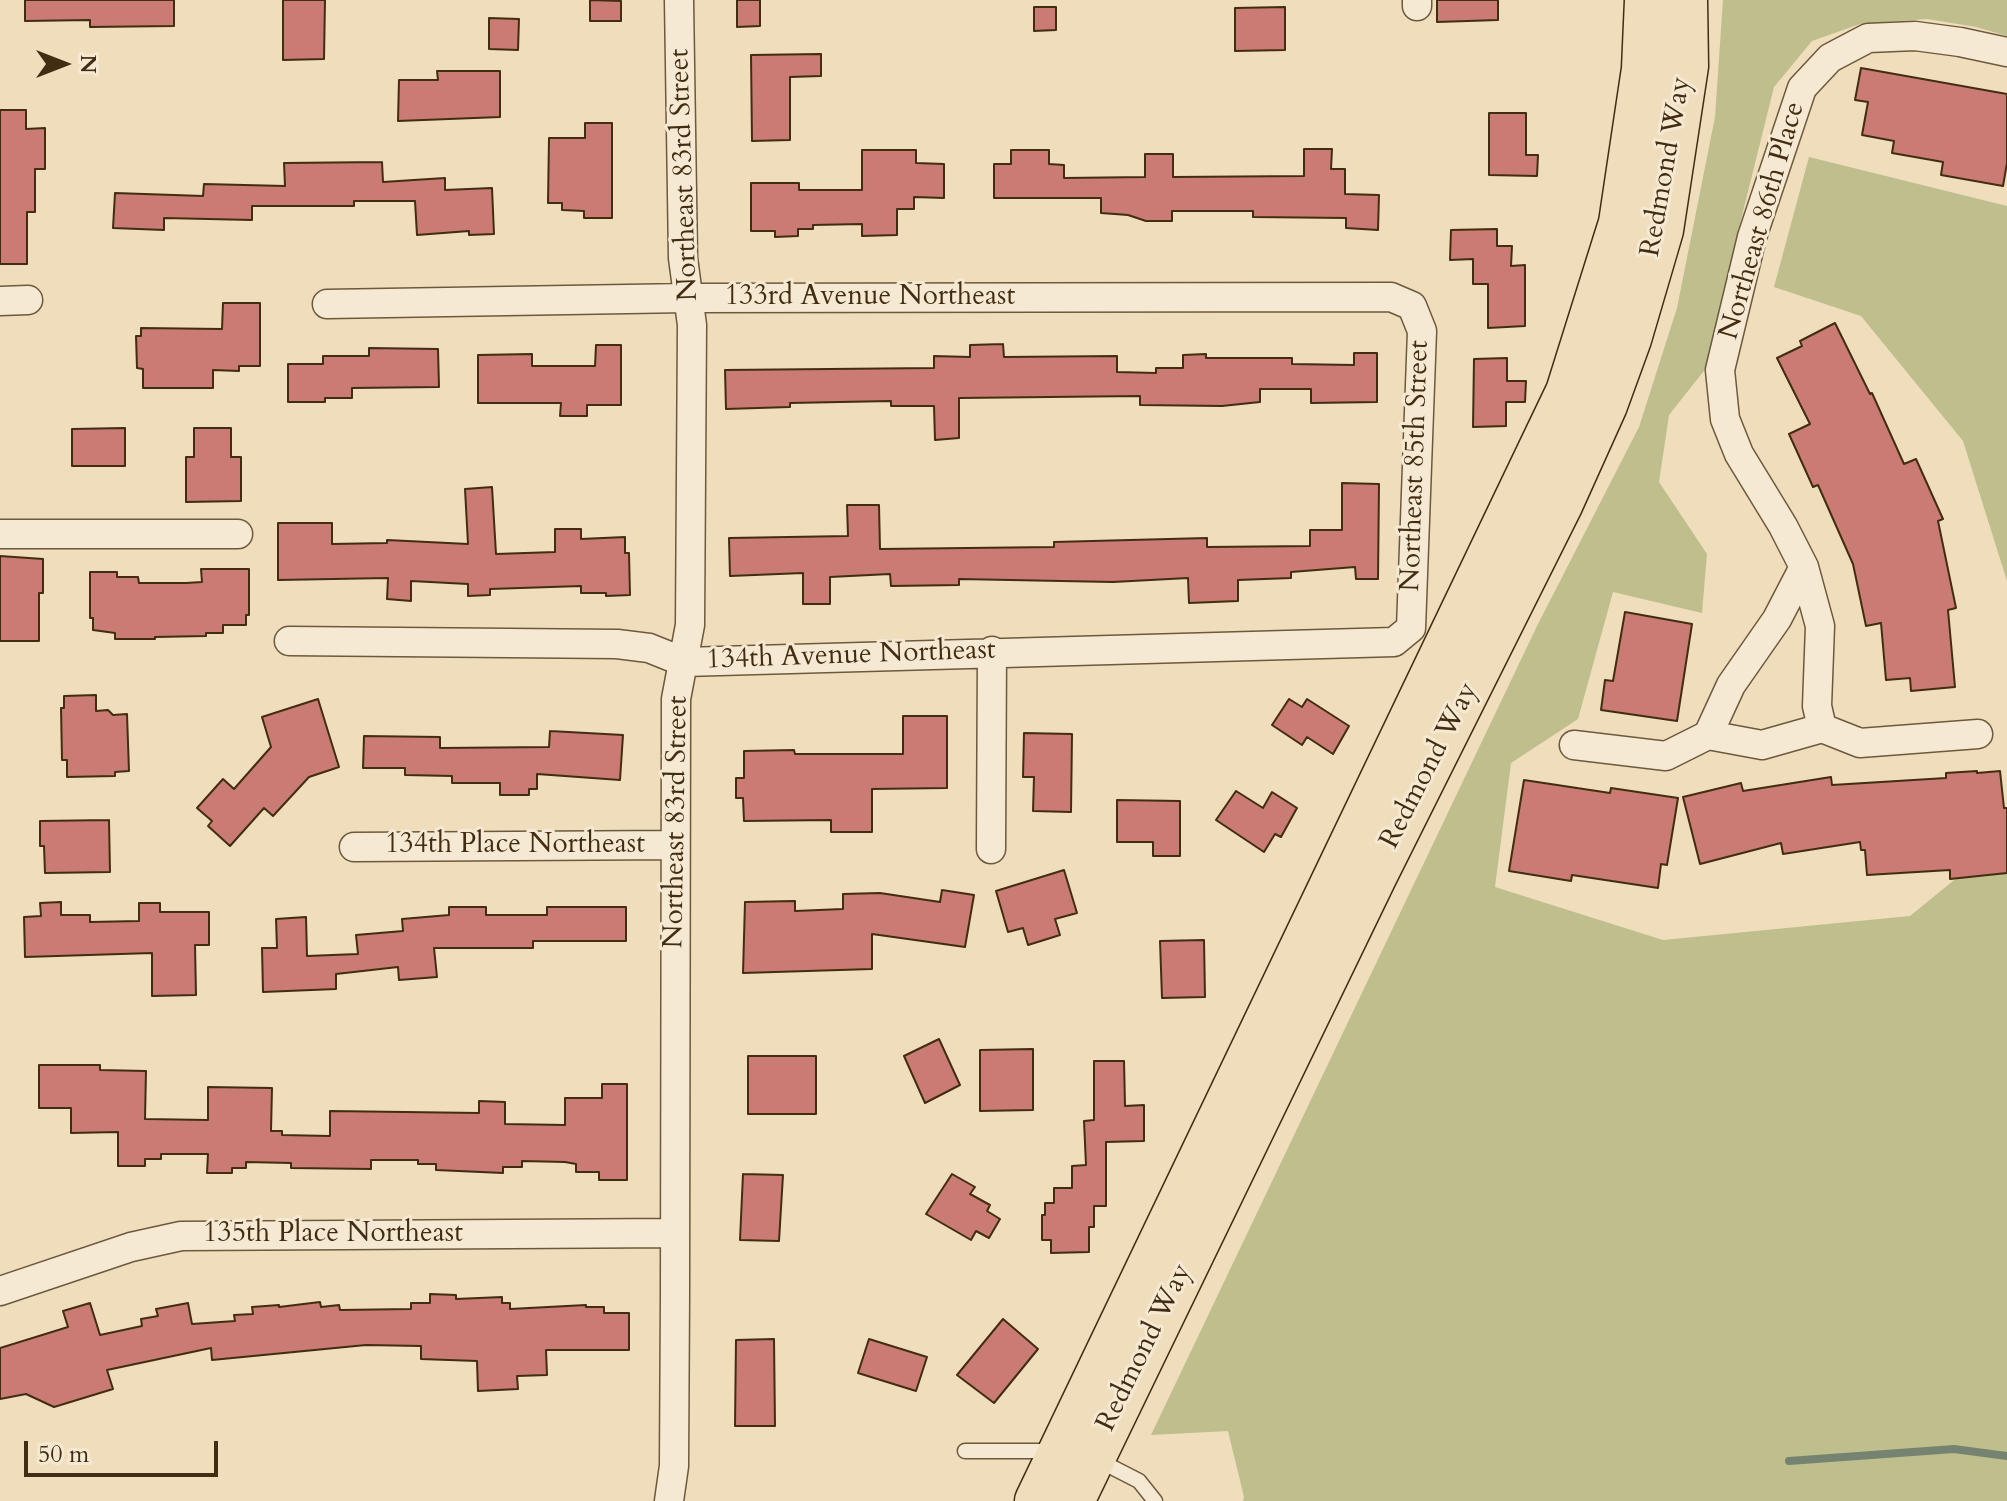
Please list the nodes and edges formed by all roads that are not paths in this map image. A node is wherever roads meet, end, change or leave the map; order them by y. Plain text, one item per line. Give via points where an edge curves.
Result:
1 (679, 0) edge
2 (1647, 0) edge
3 (1685, 0) edge
4 (2007, 52) edge
5 (687, 298) junction
6 (28, 300) dead end
7 (0, 301) edge
8 (327, 304) dead end
9 (1412, 306) joint
10 (0, 534) edge
11 (238, 534) dead end
12 (1804, 567) junction
13 (1411, 628) joint
14 (289, 641) dead end
15 (992, 651) junction
16 (684, 662) junction
17 (1822, 728) junction
18 (1978, 734) dead end
19 (1708, 735) junction
20 (1574, 745) dead end
21 (675, 845) junction
22 (354, 847) dead end
23 (991, 849) dead end
24 (675, 1233) junction
25 (0, 1291) edge
26 (965, 1451) dead end
27 (1076, 1454) junction
28 (669, 1501) edge
29 (1037, 1501) edge
30 (1072, 1501) edge
31 (1155, 1501) edge

1 - 5 street, Northeast 83rd Street
2 - 27 main road, Redmond Way via 1644,69 1621,223 1568,392
3 - 27 main road, Redmond Way via 1686,66 1661,230 1605,405 1375,875
4 - 12 street, Northeast 86th Place via 1915,36 1868,38 1830,58 1802,88 1752,237 1720,370 1725,419 1739,454
5 - 8 street, 133rd Avenue Northeast
5 - 9 street, 133rd Avenue Northeast via 1391,297
5 - 16 street, Northeast 83rd Street via 692,325 690,625
6 - 7 street
9 - 13 street, Northeast 85th Street via 1422,331
10 - 11 street
12 - 17 street, Northeast 86th Place via 1820,626 1817,706
12 - 19 street via 1777,619 1731,685
13 - 15 street, 134th Avenue Northeast via 1394,642
14 - 16 street, 134th Avenue Northeast via 617,644 649,648
15 - 16 street, 134th Avenue Northeast
15 - 23 street
16 - 21 street, Northeast 83rd Street via 676,699
17 - 18 street via 1860,743
17 - 19 street via 1762,745
19 - 20 street via 1666,756
21 - 22 street, 134th Place Northeast
21 - 24 street, Northeast 83rd Street
24 - 25 street, 135th Place Northeast via 181,1236 131,1247
24 - 28 street, Northeast 83rd Street via 674,1466
26 - 27 lane
27 - 29 main road, Redmond Way
27 - 30 main road, Redmond Way
27 - 31 lane via 1139,1481

